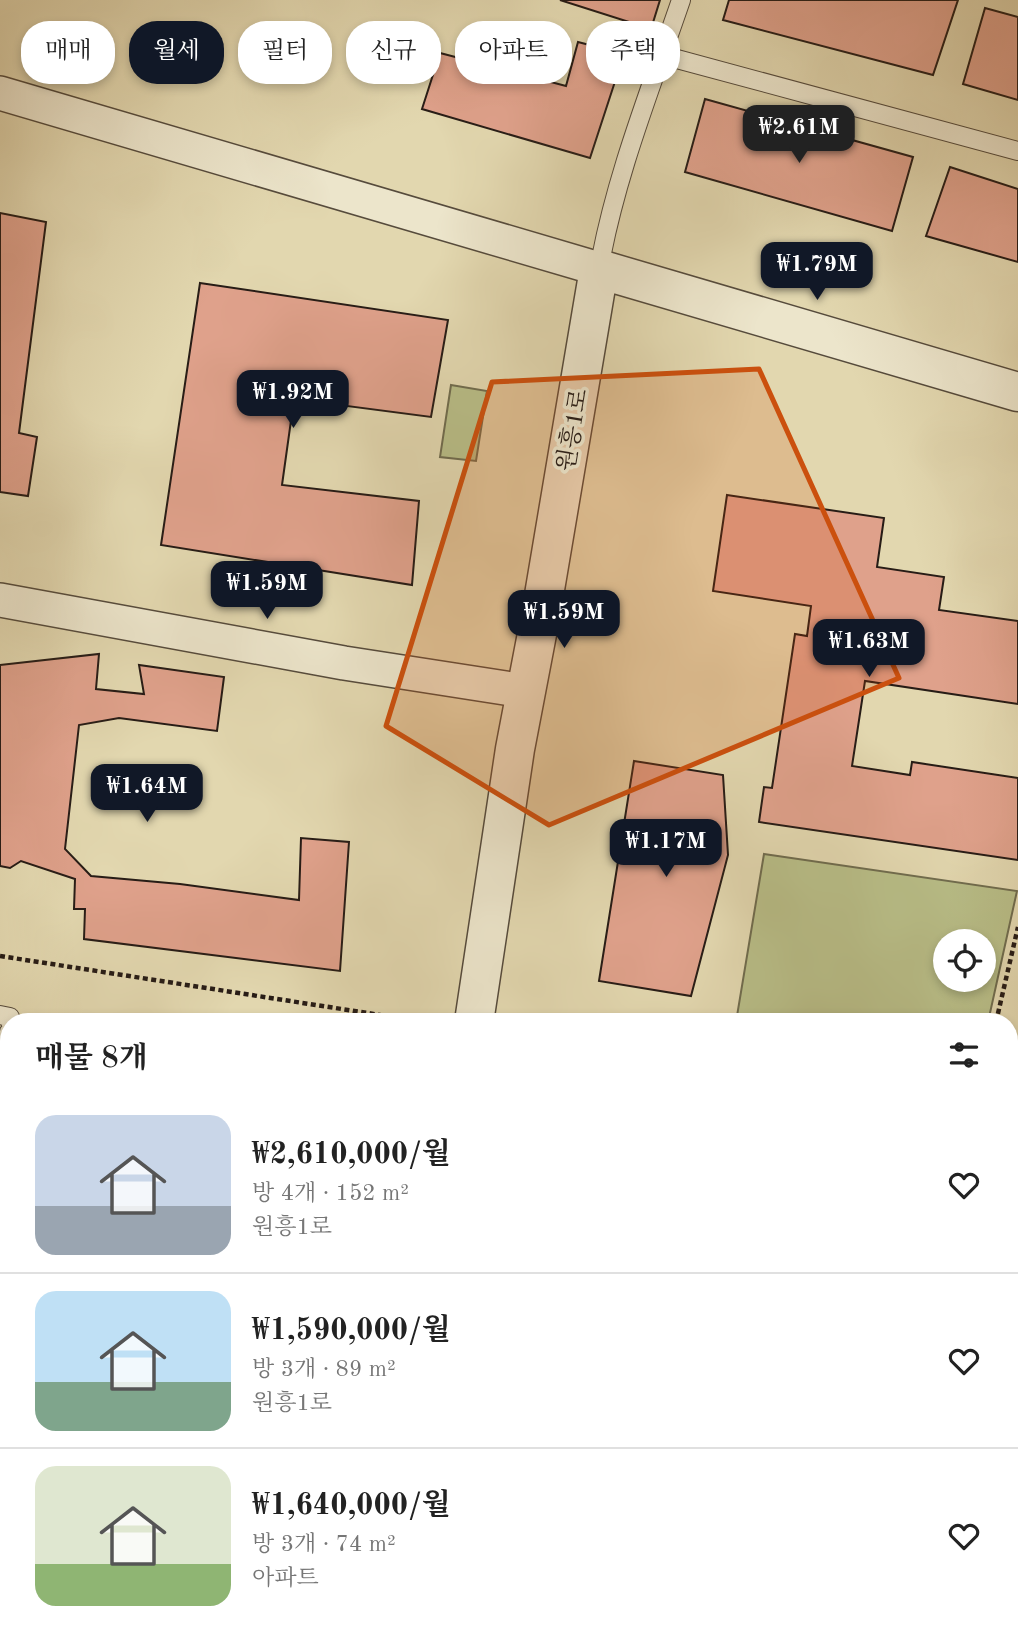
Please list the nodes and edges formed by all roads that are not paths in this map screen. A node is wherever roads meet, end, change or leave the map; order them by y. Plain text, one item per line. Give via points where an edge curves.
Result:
1 (681, 0) edge
2 (674, 21) edge
3 (680, 60) edge
4 (652, 84) edge
5 (0, 93) edge
6 (1018, 151) edge
7 (599, 269) junction
8 (1018, 392) edge
9 (0, 600) edge
10 (525, 691) junction
11 (475, 1013) edge

1 - 2 lane
3 - 6 lane
4 - 7 lane via 606,229
5 - 7 street
7 - 8 street
7 - 10 street, 원흥1로
9 - 10 street
10 - 11 street, 원흥1로

